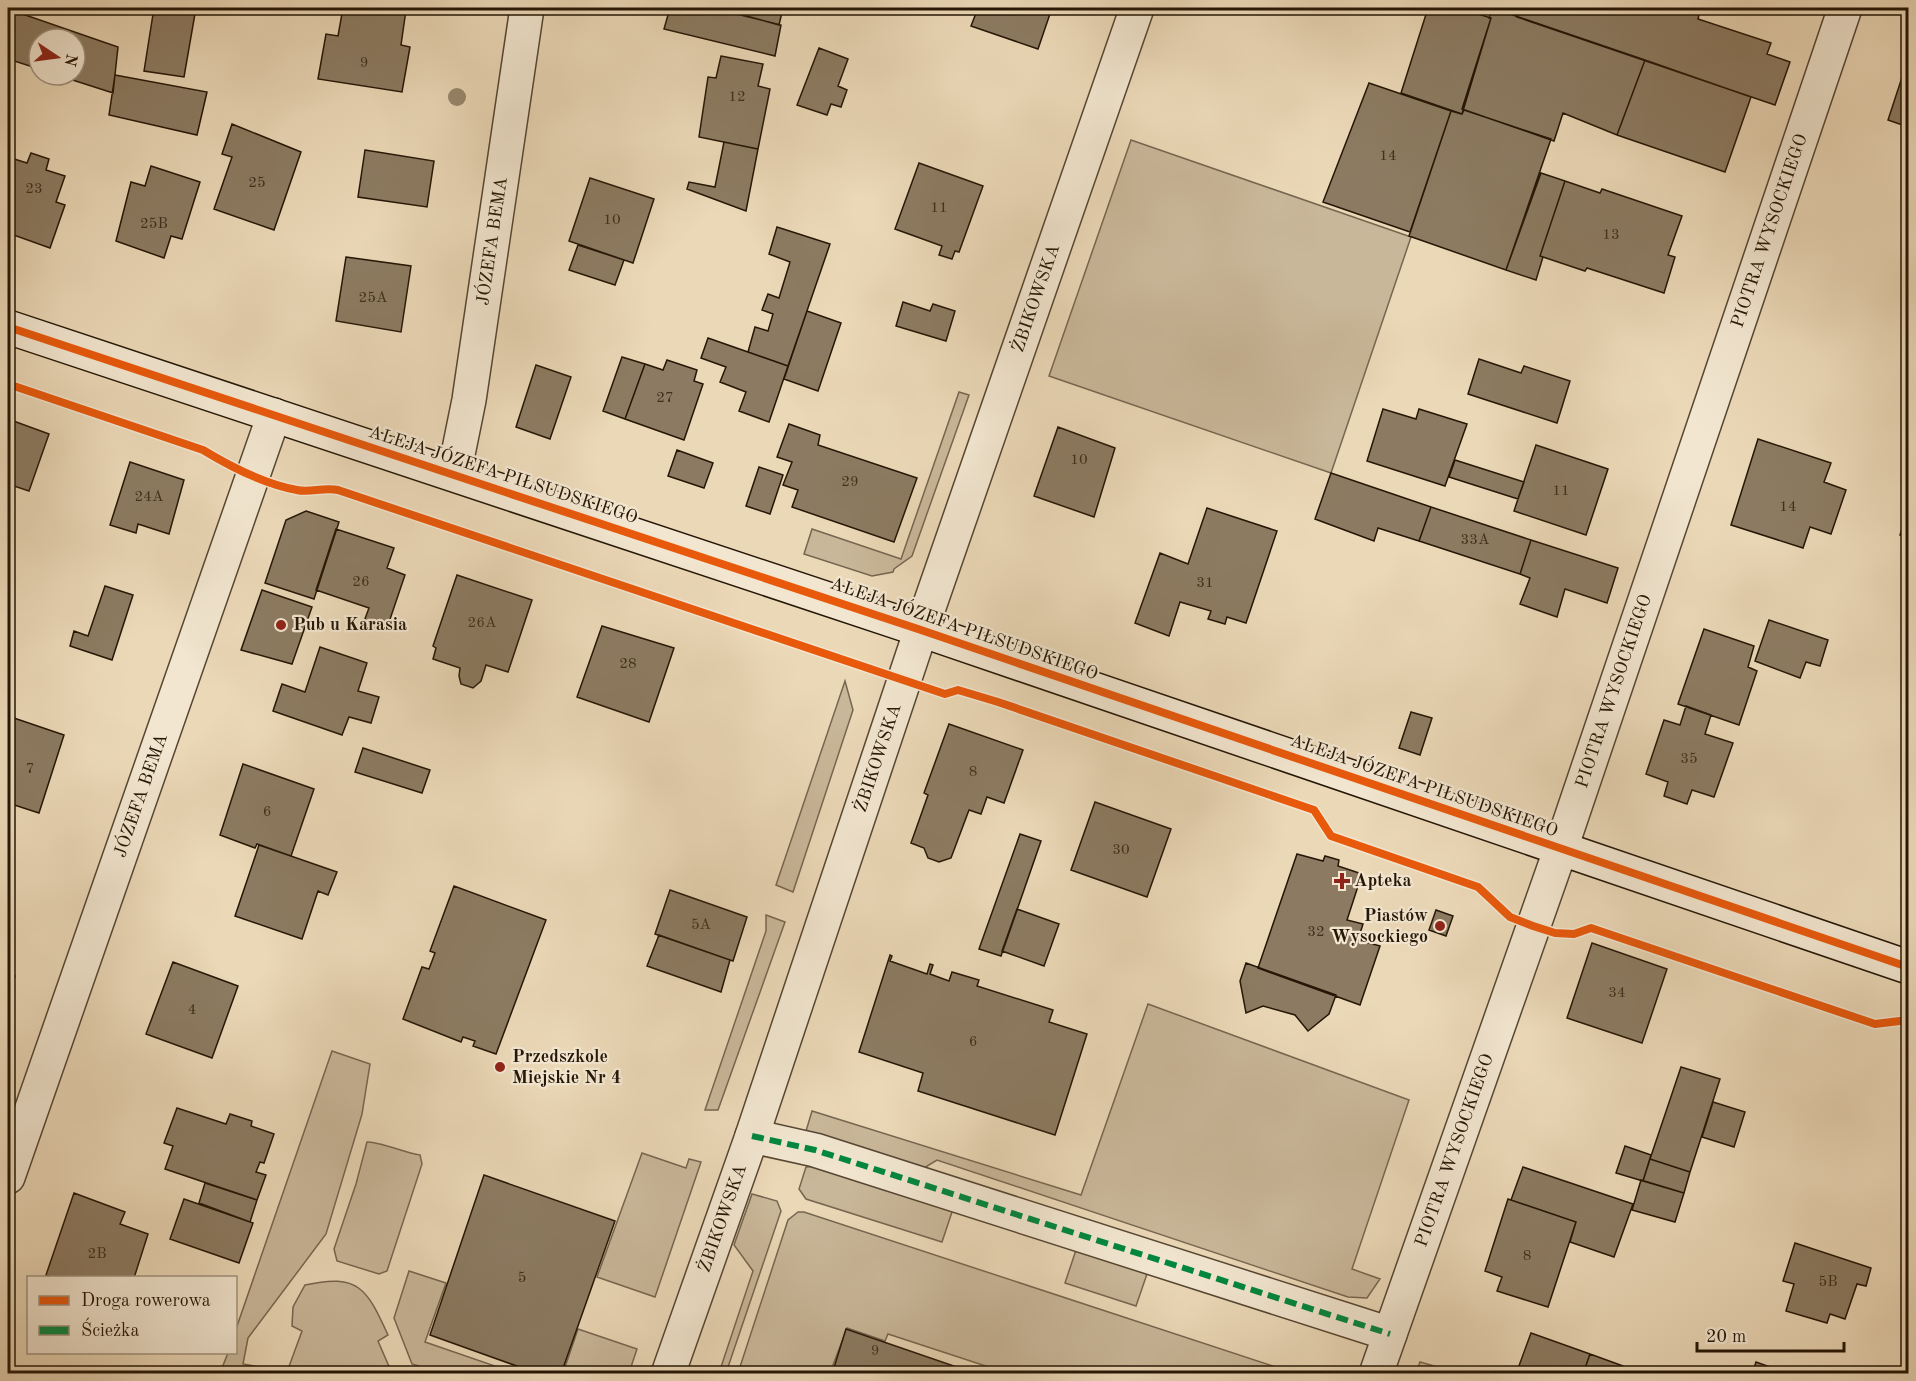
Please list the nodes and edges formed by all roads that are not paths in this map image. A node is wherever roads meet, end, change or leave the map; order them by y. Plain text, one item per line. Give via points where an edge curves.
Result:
1 (527, 8) edge
2 (1137, 8) edge
3 (1845, 8) edge
4 (8, 327) edge
5 (274, 415) junction
6 (454, 474) junction
7 (921, 630) junction
8 (1561, 848) junction
9 (1908, 967) edge
10 (752, 1136) junction
11 (8, 1177) edge
12 (1390, 1334) junction
13 (668, 1374) edge
14 (1376, 1374) edge

1 - 6 street, JÓZEFA BEMA via 469,400
2 - 7 street, ŻBIKOWSKA
3 - 8 street, PIOTRA WYSOCKIEGO
4 - 5 street, ALEJA JÓZEFA PIŁSUDSKIEGO
5 - 6 street, ALEJA JÓZEFA PIŁSUDSKIEGO
5 - 11 street, JÓZEFA BEMA
6 - 7 street, ALEJA JÓZEFA PIŁSUDSKIEGO
7 - 8 street, ALEJA JÓZEFA PIŁSUDSKIEGO
7 - 10 street, ŻBIKOWSKA
8 - 9 street, ALEJA JÓZEFA PIŁSUDSKIEGO
8 - 12 street, PIOTRA WYSOCKIEGO
10 - 12 street via 815,1150
10 - 13 street, ŻBIKOWSKA
12 - 14 street, PIOTRA WYSOCKIEGO

